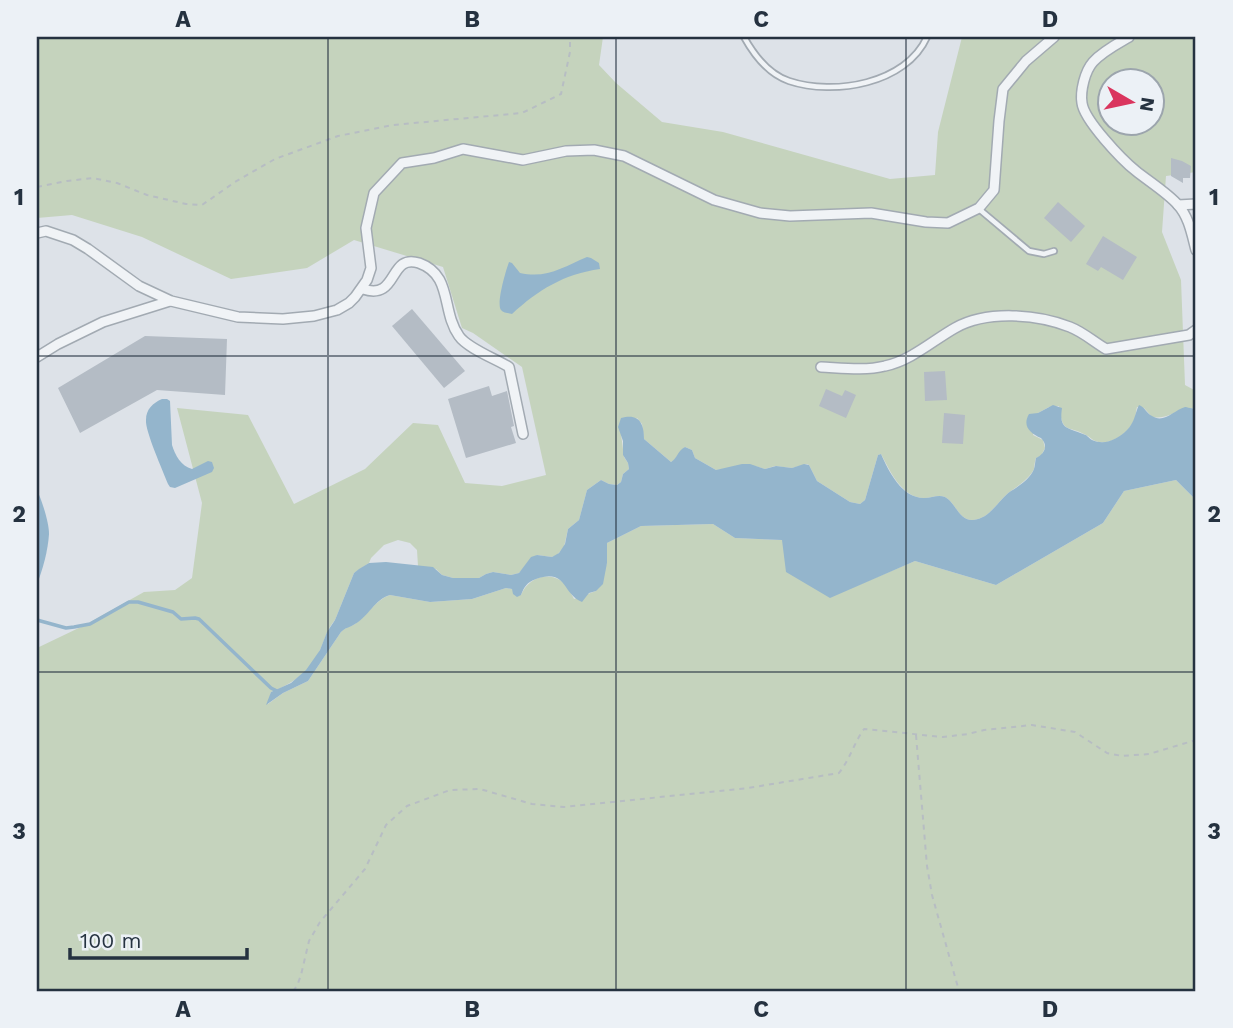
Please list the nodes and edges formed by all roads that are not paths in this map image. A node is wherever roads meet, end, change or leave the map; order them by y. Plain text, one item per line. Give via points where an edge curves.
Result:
1 (744, 37) edge
2 (927, 37) edge
3 (1054, 37) edge
4 (1129, 37) edge
5 (1196, 204) edge
6 (1178, 205) junction
7 (979, 208) junction
8 (37, 233) edge
9 (1196, 250) edge
10 (1054, 251) dead end
11 (362, 289) junction
12 (171, 301) junction
13 (1196, 330) edge
14 (37, 357) edge
15 (821, 367) dead end
16 (523, 434) dead end

1 - 2 lane via 766,68 787,81 835,87 896,71 923,47
3 - 7 street via 1003,89 995,190
4 - 6 street via 1092,63 1086,73 1084,110 1114,149
5 - 6 street
6 - 9 street
7 - 10 lane via 1029,251
7 - 11 street via 948,223 871,214 760,213 714,200 624,156 566,151 523,160 463,149 402,163 374,193 366,228 371,268
8 - 12 street via 46,231 73,240 139,286
11 - 12 street via 337,310 298,318 239,317
11 - 16 street via 379,291 405,263 433,269 459,337 509,367
12 - 14 street via 103,322
13 - 15 street via 1106,349 1072,327 1047,320 1016,315 982,318 883,367

